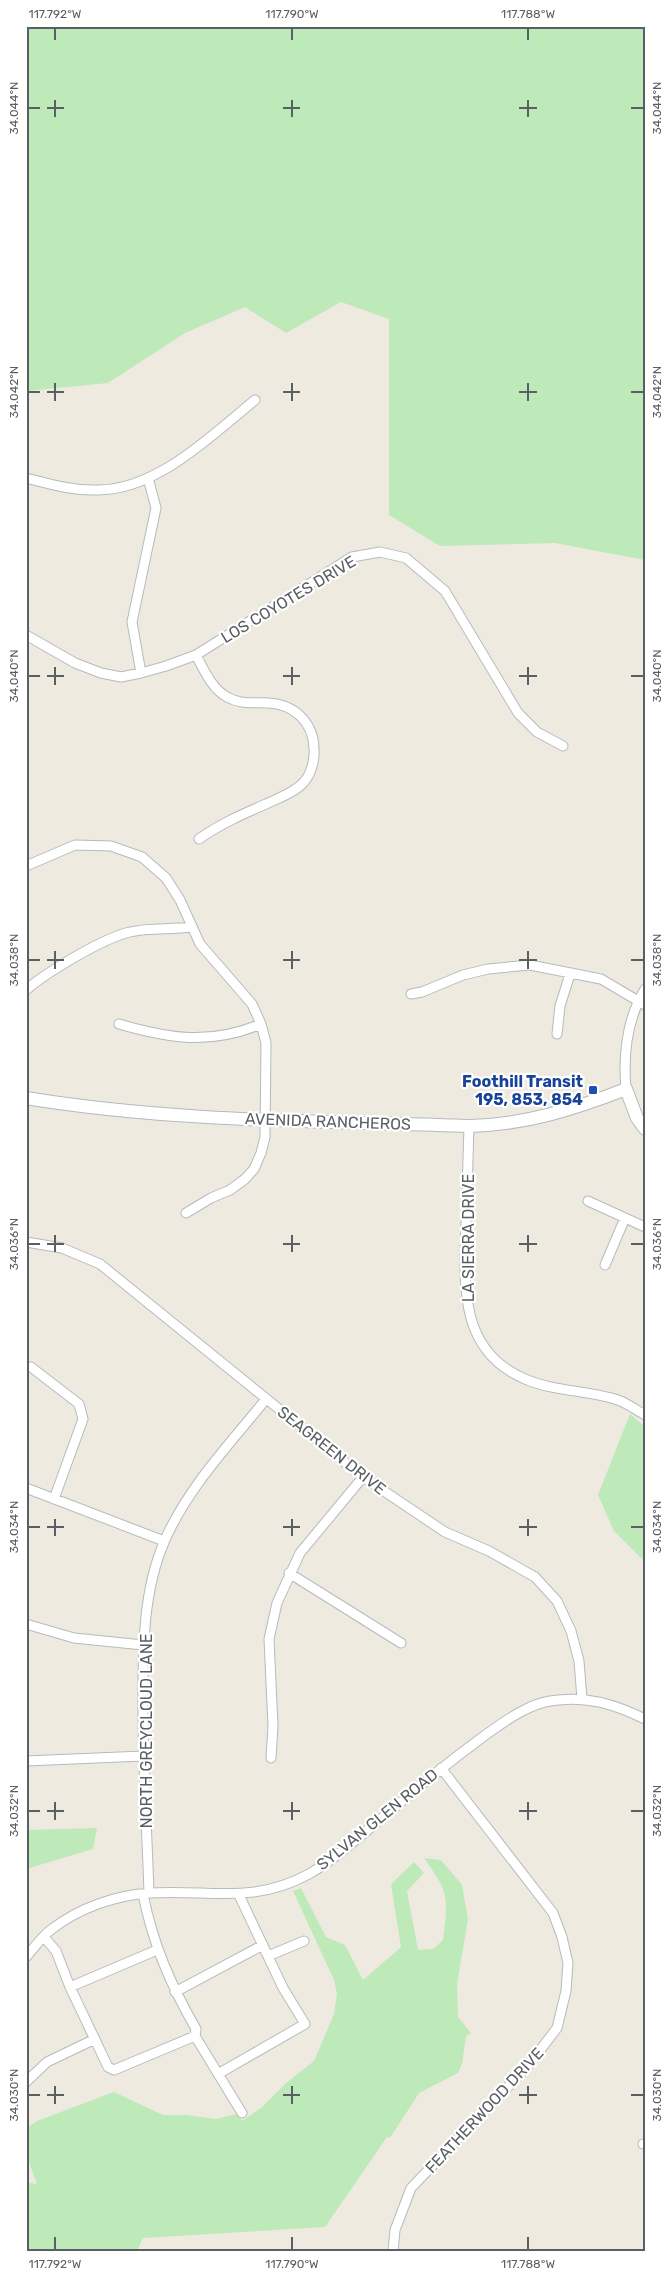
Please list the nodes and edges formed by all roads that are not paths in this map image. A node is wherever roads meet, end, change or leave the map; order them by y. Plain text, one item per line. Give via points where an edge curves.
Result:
1 (255, 400) dead end
2 (26, 478) edge
3 (148, 478) junction
4 (26, 635) edge
5 (196, 655) junction
6 (141, 673) junction
7 (563, 746) dead end
8 (199, 839) dead end
9 (26, 866) edge
10 (191, 927) junction
11 (570, 974) junction
12 (645, 989) edge
13 (26, 990) edge
14 (410, 994) dead end
15 (641, 1003) edge
16 (119, 1024) dead end
17 (261, 1024) junction
18 (557, 1034) dead end
19 (626, 1089) junction
20 (26, 1098) edge
21 (265, 1119) junction
22 (469, 1126) junction
23 (645, 1129) edge
24 (588, 1200) dead end
25 (186, 1213) dead end
26 (625, 1218) junction
27 (645, 1227) edge
28 (26, 1242) edge
29 (605, 1265) dead end
30 (31, 1367) dead end
31 (266, 1399) junction
32 (645, 1415) edge
33 (363, 1477) junction
34 (26, 1488) edge
35 (54, 1499) junction
36 (164, 1541) junction
37 (290, 1573) junction
38 (26, 1624) edge
39 (401, 1643) dead end
40 (143, 1644) junction
41 (582, 1699) junction
42 (645, 1719) edge
43 (143, 1756) junction
44 (271, 1758) dead end
45 (26, 1761) edge
46 (441, 1768) junction
47 (146, 1894) junction
48 (239, 1895) junction
49 (44, 1937) junction
50 (304, 1941) dead end
51 (262, 1945) junction
52 (157, 1950) junction
53 (26, 1956) edge
54 (268, 1956) junction
55 (70, 1987) junction
56 (175, 1992) junction
57 (195, 2036) junction
58 (95, 2039) junction
59 (218, 2074) junction
60 (26, 2082) edge
61 (242, 2113) dead end
62 (393, 2251) edge

1 - 3 street via 190,452
2 - 3 street via 66,488 99,490 124,487
3 - 6 street via 156,508 132,622
4 - 6 street, LOS COYOTES DRIVE via 75,663 101,673 122,677
5 - 6 street, LOS COYOTES DRIVE
5 - 7 street, LOS COYOTES DRIVE via 352,557 380,552 406,558 445,591 518,713 537,732
5 - 8 street via 208,679 225,696 243,704 269,703 289,707 304,718 314,736 315,760 303,783 284,796 217,826
9 - 10 street via 75,845 111,846 142,857 166,878
10 - 13 street via 144,929 114,937 46,974
10 - 17 street via 211,959 252,1004
11 - 14 street via 530,965 507,966 463,975
11 - 15 street via 601,979
11 - 18 street via 560,1006
12 - 15 street
15 - 19 street via 632,1017 624,1060
16 - 17 street via 163,1036 204,1038 224,1036
17 - 21 street via 268,1065
19 - 22 main road, AVENIDA RANCHEROS via 594,1102 536,1118 498,1126
19 - 23 main road
20 - 21 main road, AVENIDA RANCHEROS via 149,1113
21 - 22 main road, AVENIDA RANCHEROS
21 - 25 street via 266,1137 254,1169 230,1190
22 - 32 street, LA SIERRA DRIVE via 465,1281 467,1308 478,1337 496,1362 524,1379 619,1400
24 - 26 street
26 - 27 street
26 - 29 street
28 - 31 street, SEAGREEN DRIVE via 62,1248 100,1264
30 - 35 street via 79,1404 83,1419
31 - 33 street, SEAGREEN DRIVE
31 - 36 street, NORTH GREYCLOUD LANE via 185,1501
33 - 37 street via 300,1553
33 - 41 street, SEAGREEN DRIVE via 445,1532 489,1551 535,1577 557,1601 571,1631 579,1661
34 - 35 street
35 - 36 street
36 - 40 street, NORTH GREYCLOUD LANE via 152,1582
37 - 39 street
37 - 44 street via 277,1603 269,1639 273,1726
38 - 40 street via 74,1638
40 - 43 street, NORTH GREYCLOUD LANE
41 - 42 street, SYLVAN GLEN ROAD via 616,1705
41 - 46 street, SYLVAN GLEN ROAD via 549,1701 513,1716
43 - 45 street
43 - 47 street, NORTH GREYCLOUD LANE
46 - 48 street, SYLVAN GLEN ROAD via 356,1840 309,1874 275,1888
46 - 62 street, FEATHERWOOD DRIVE via 553,1913 568,1963 566,1991 558,2028 528,2066 411,2188 395,2230
47 - 48 street, SYLVAN GLEN ROAD
47 - 49 street, SYLVAN GLEN ROAD via 109,1900 77,1913
47 - 52 street, NORTH GREYCLOUD LANE
48 - 51 street
49 - 53 street, SYLVAN GLEN ROAD
49 - 55 street via 56,1951
50 - 54 street
51 - 54 street
51 - 56 street
52 - 55 street
52 - 56 street, NORTH GREYCLOUD LANE
54 - 59 street via 305,2024
55 - 58 street
56 - 57 street, NORTH GREYCLOUD LANE via 196,2029
57 - 58 street via 114,2070 108,2067
57 - 59 street, NORTH GREYCLOUD LANE
58 - 60 street via 47,2062
59 - 61 street, NORTH GREYCLOUD LANE

